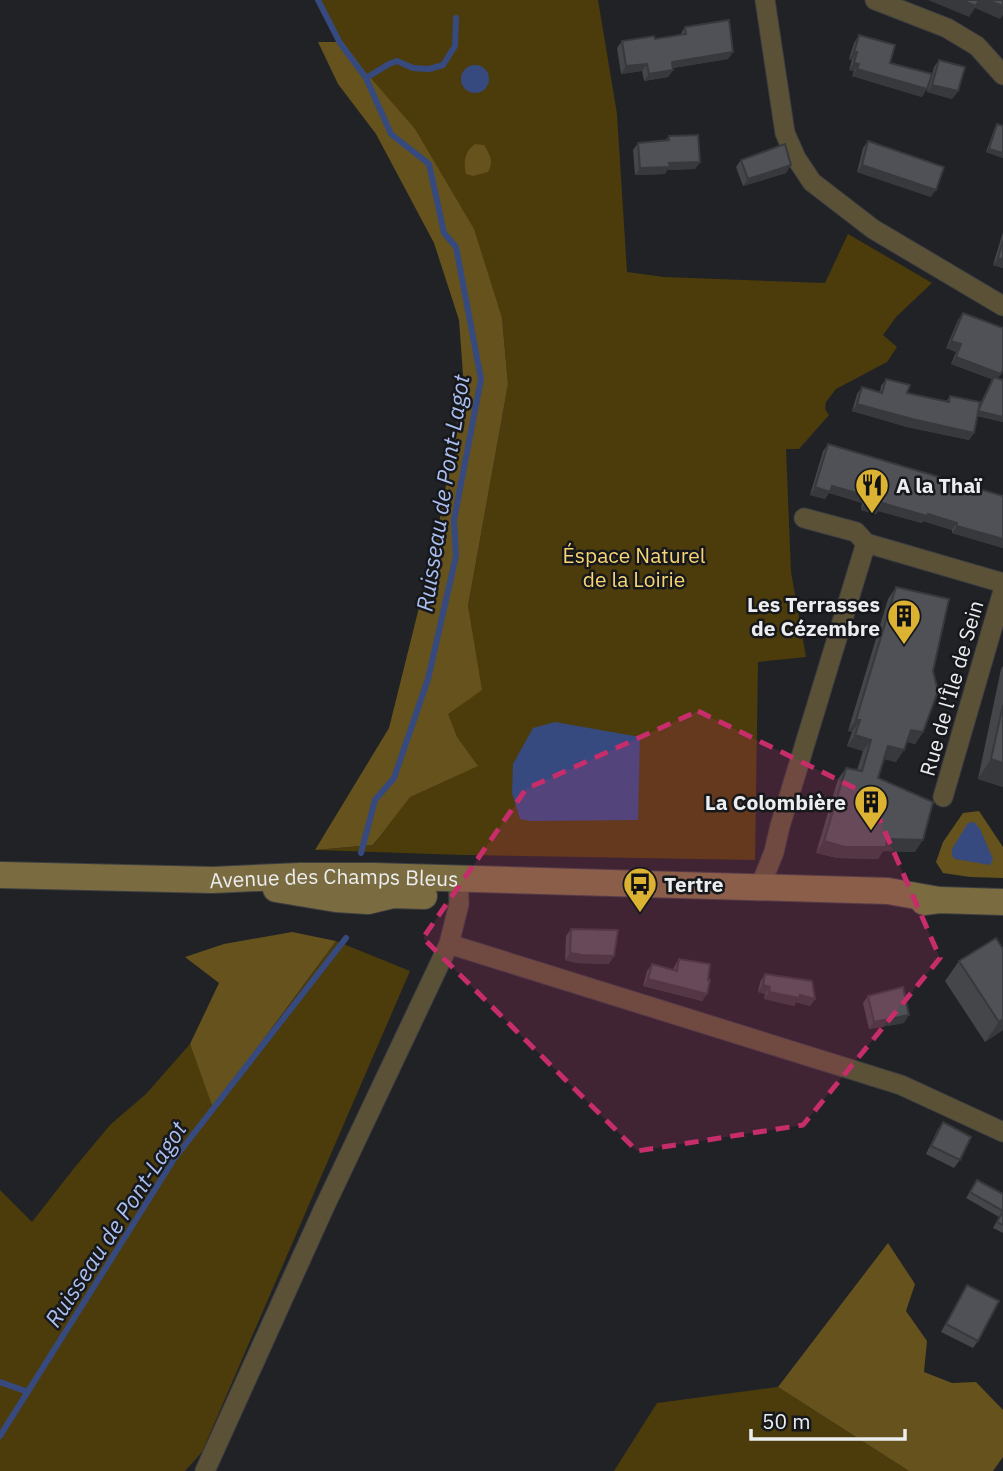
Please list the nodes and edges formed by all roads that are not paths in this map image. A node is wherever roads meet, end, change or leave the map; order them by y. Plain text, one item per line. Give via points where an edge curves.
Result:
1 (765, 0) edge
2 (875, 0) edge
3 (1003, 75) edge
4 (1003, 306) edge
5 (804, 518) dead end
6 (866, 543) junction
7 (1003, 583) edge
8 (1003, 591) edge
9 (943, 797) dead end
10 (0, 875) edge
11 (760, 887) junction
12 (458, 888) junction
13 (939, 900) junction
14 (724, 902) junction
15 (1003, 902) edge
16 (449, 944) junction
17 (1003, 1132) edge
18 (205, 1471) edge

1 - 4 street via 785,133 812,182 873,229
2 - 3 street via 947,28 977,46
5 - 6 street, Rue de l'Île de Sein via 856,532
6 - 7 street, Rue de l'Île de Sein
6 - 11 street
8 - 9 street, Rue de l'Île de Sein
10 - 12 main road, Avenue des Champs Bleus via 213,880 300,876
11 - 12 main road, Avenue des Champs Bleus
11 - 13 main road, Avenue des Champs Bleus via 888,891
11 - 14 main road, Avenue des Champs Bleus via 760,898 734,897
12 - 14 main road, Avenue des Champs Bleus
12 - 16 street
13 - 14 main road, Avenue des Champs Bleus via 892,907
13 - 15 main road, Avenue des Champs Bleus
16 - 17 street via 901,1085
16 - 18 street

